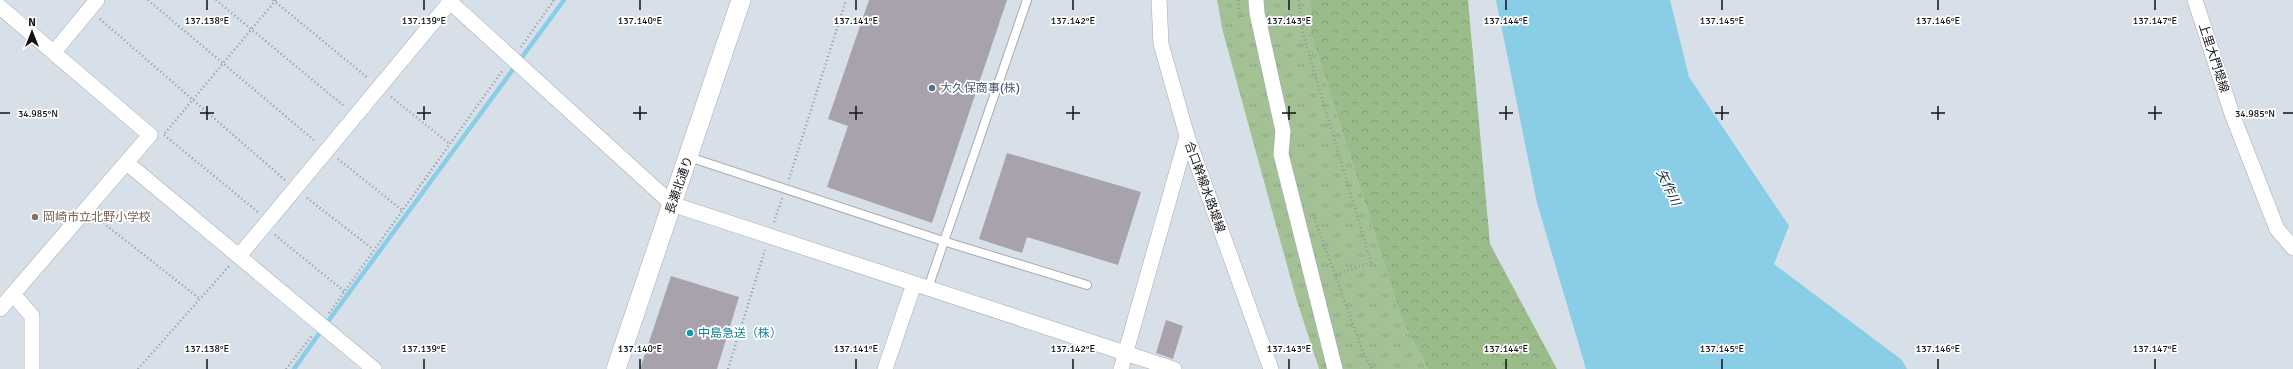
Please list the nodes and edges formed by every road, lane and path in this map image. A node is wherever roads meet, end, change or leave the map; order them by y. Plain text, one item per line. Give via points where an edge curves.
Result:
1 (148, 0) edge
2 (216, 0) edge
3 (275, 0) edge
4 (554, 0) edge
5 (741, 0) edge
6 (846, 0) edge
7 (1027, 0) edge
8 (1159, 0) edge
9 (1256, 0) edge
10 (1299, 0) edge
11 (2195, 0) edge
12 (449, 1) edge
13 (93, 5) edge
14 (0, 7) edge
15 (252, 29) junction
16 (54, 52) junction
17 (512, 58) junction
18 (223, 64) junction
19 (379, 87) junction
20 (192, 100) junction
21 (356, 115) junction
22 (164, 135) junction
23 (1187, 136) junction
24 (159, 141) dead end
25 (450, 144) junction
26 (326, 150) junction
27 (688, 157) junction
28 (795, 160) dead end
29 (127, 163) junction
30 (294, 188) junction
31 (672, 204) junction
32 (87, 210) junction
33 (402, 210) junction
34 (1312, 210) dead end
35 (266, 223) junction
36 (769, 236) junction
37 (943, 242) junction
38 (2293, 248) edge
39 (373, 249) junction
40 (239, 256) junction
41 (1335, 275) junction
42 (1087, 285) dead end
43 (921, 286) junction
44 (345, 292) junction
45 (13, 294) junction
46 (200, 299) junction
47 (0, 309) edge
48 (327, 316) dead end
49 (313, 334) dead end
50 (1125, 352) junction
51 (32, 369) edge
52 (138, 369) edge
53 (286, 369) edge
54 (374, 369) edge
55 (616, 369) edge
56 (728, 369) edge
57 (885, 369) edge
58 (1121, 369) edge
59 (1174, 369) edge
60 (1271, 369) edge
61 (1335, 369) edge
62 (1372, 369) edge

1 - 18 path
2 - 15 path
3 - 15 path
3 - 19 path
4 - 17 path
5 - 27 street, 長瀬北通り
6 - 28 path
7 - 37 lane
8 - 23 street, 合口幹線水路堤線 via 1161,44
9 - 61 street via 1283,131 1281,154
10 - 41 path via 1303,34 1371,262
11 - 38 street, 上里大門堤線 via 2232,114 2277,229
12 - 17 street
12 - 19 street
13 - 16 street
13 - 20 path
14 - 16 street
15 - 18 path
15 - 21 path
16 - 29 street via 150,135
17 - 25 path
17 - 31 street
18 - 20 path
18 - 26 path
19 - 21 street
19 - 25 path
20 - 22 path
20 - 30 path
21 - 26 street
22 - 24 path
22 - 35 path
23 - 50 street
23 - 60 street, 合口幹線水路堤線
25 - 33 path
26 - 30 street
26 - 33 path
27 - 31 street, 長瀬北通り
27 - 37 lane
29 - 32 street
29 - 40 street
30 - 35 street
30 - 39 path
31 - 36 street
31 - 55 street, 長瀬北通り
32 - 45 street
32 - 46 path
33 - 39 path
34 - 41 path
35 - 40 street
35 - 44 path
36 - 43 street
36 - 56 path
37 - 42 lane
37 - 43 lane
39 - 44 path
40 - 46 path
40 - 54 street
41 - 62 path via 1363,352
43 - 50 street
43 - 57 street
44 - 48 path
45 - 47 street
45 - 51 street via 32,316
46 - 52 path
49 - 53 path
50 - 58 street
50 - 59 street

